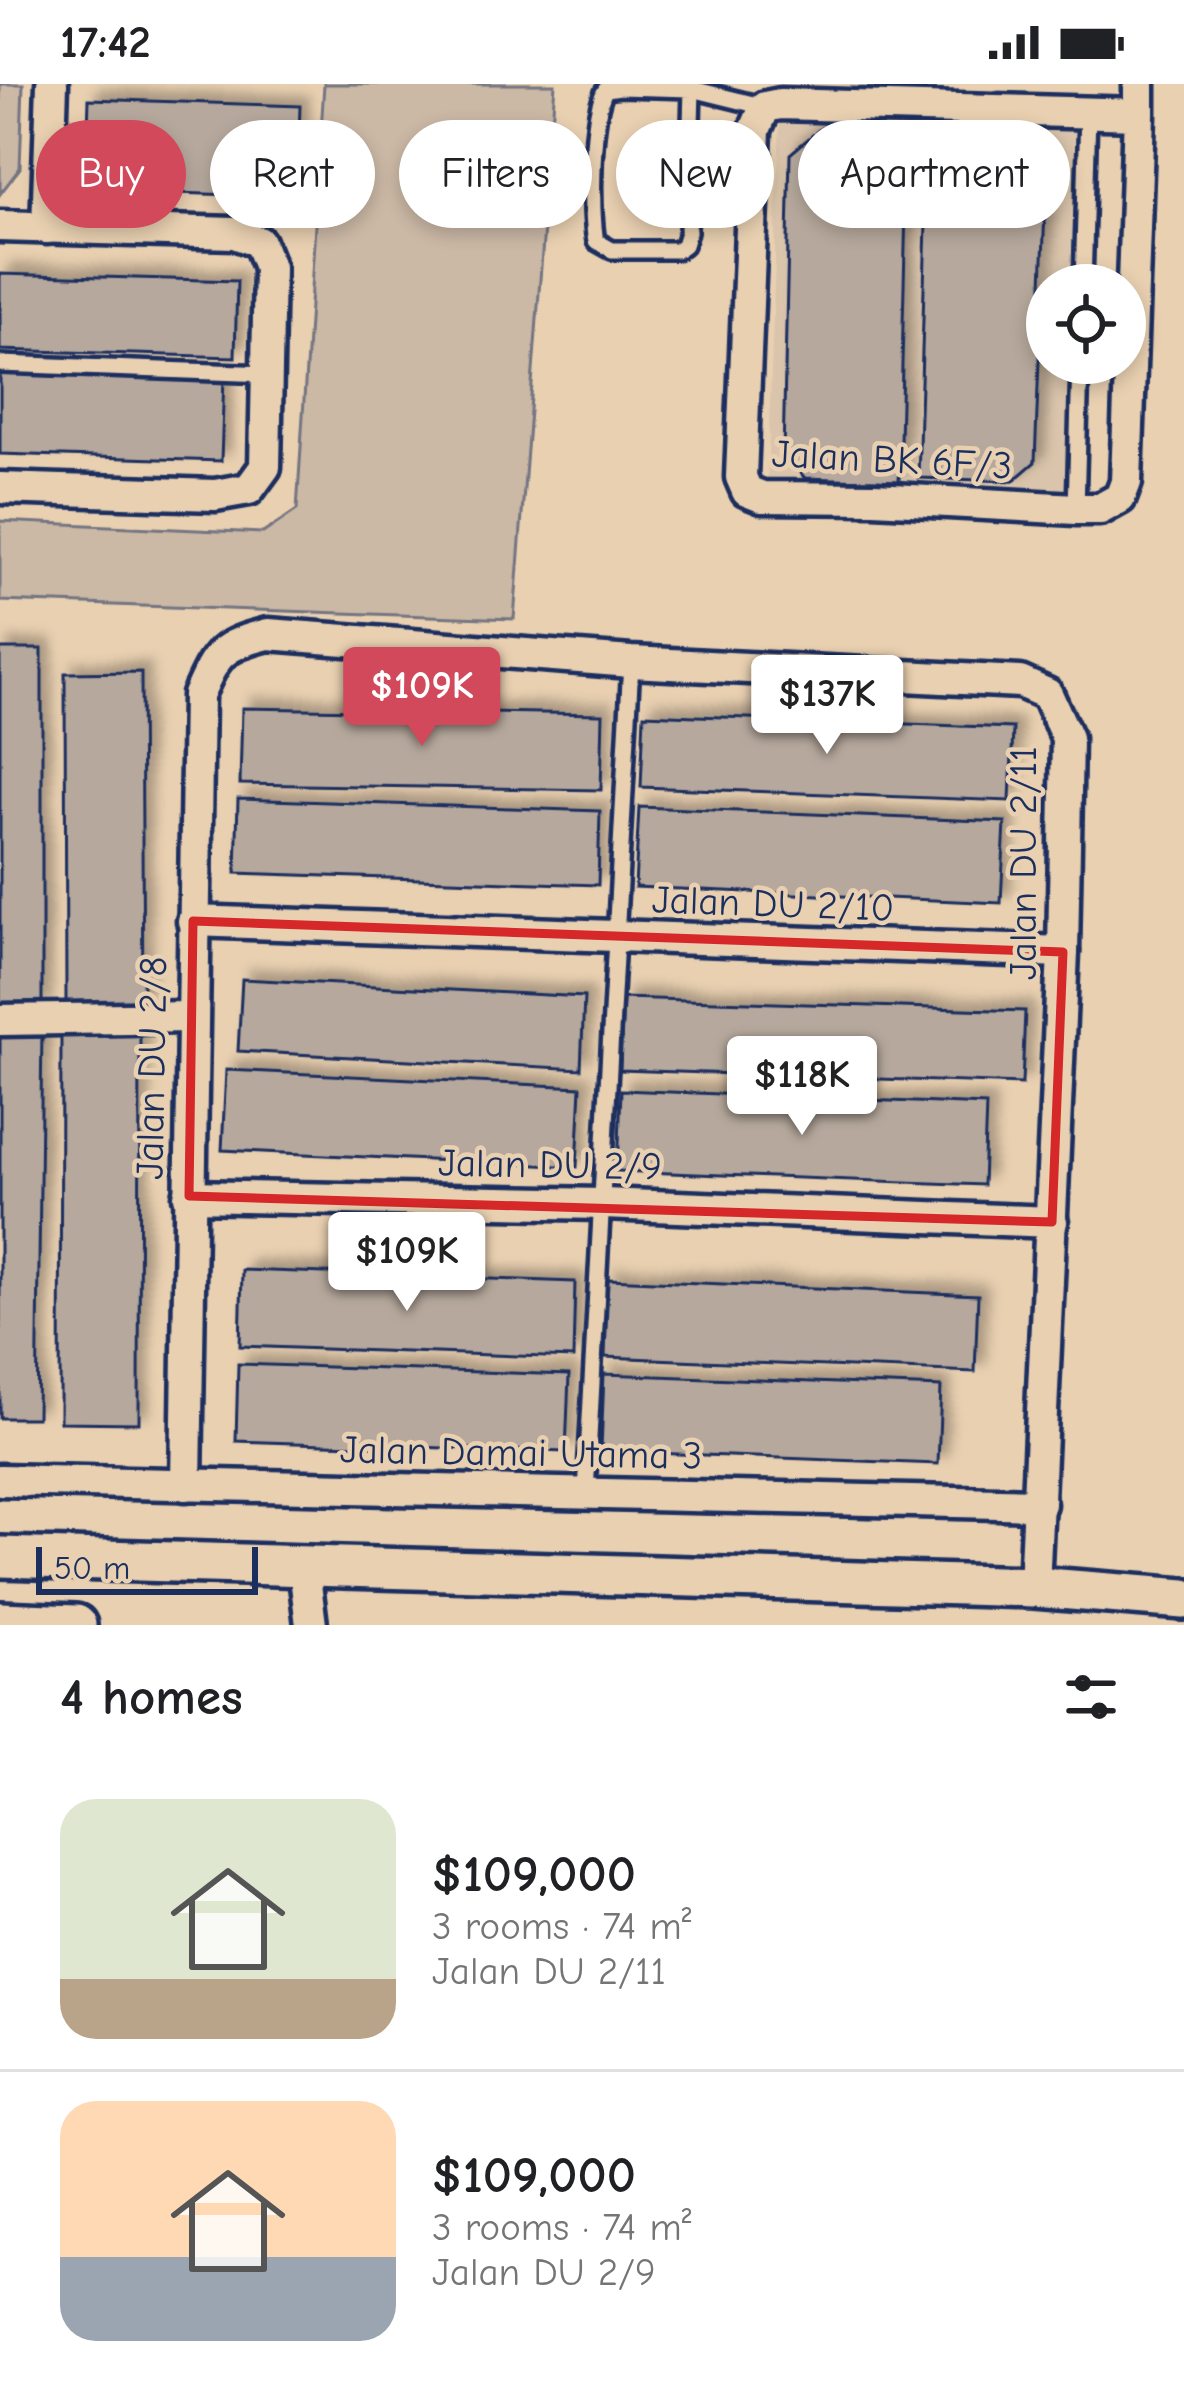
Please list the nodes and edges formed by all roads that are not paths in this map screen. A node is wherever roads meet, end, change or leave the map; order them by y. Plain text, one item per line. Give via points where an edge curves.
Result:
1 (52, 84) edge
2 (692, 89) junction
3 (1139, 99) edge
4 (765, 107) junction
5 (1088, 112) junction
6 (51, 120) edge
7 (0, 226) edge
8 (36, 228) edge
9 (47, 228) edge
10 (1084, 264) edge
11 (0, 364) edge
12 (268, 374) junction
13 (1080, 384) edge
14 (0, 488) edge
15 (1076, 508) junction
16 (215, 657) joint
17 (631, 662) junction
18 (193, 921) junction
19 (613, 938) junction
20 (1064, 952) junction
21 (191, 1017) junction
22 (0, 1020) edge
23 (189, 1196) junction
24 (603, 1204) junction
25 (1052, 1222) junction
26 (0, 1480) edge
27 (186, 1484) junction
28 (586, 1493) junction
29 (1040, 1504) junction
30 (0, 1557) edge
31 (304, 1568) junction
32 (1034, 1588) junction
33 (1184, 1599) edge
34 (0, 1622) edge
35 (76, 1625) edge
36 (311, 1625) edge

1 - 6 street
2 - 2 lane via 683,245 603,248 594,232 601,94
2 - 4 lane
3 - 5 street, Jalan BK 6F/3
3 - 15 street, Jalan BK 6F/3 via 1126,482 1120,498
4 - 5 street, Jalan BK 6F/3
4 - 15 street, Jalan BK 6F/3 via 755,130 741,477 747,491
5 - 10 lane
7 - 8 street
9 - 12 street via 234,233 259,242 269,267
11 - 12 lane
12 - 14 street via 265,467 249,489 215,495
13 - 15 lane
16 - 17 street, Jalan DU 2/11 via 268,634
16 - 18 street, Jalan DU 2/8 via 198,695
17 - 19 lane
17 - 20 street, Jalan DU 2/11 via 1020,682 1047,694 1067,738
18 - 19 street, Jalan DU 2/10
18 - 21 street, Jalan DU 2/8
19 - 20 street, Jalan DU 2/10
19 - 24 lane
20 - 25 street, Jalan DU 2/11
21 - 22 street
21 - 23 street, Jalan DU 2/8
23 - 24 street, Jalan DU 2/9
23 - 27 street, Jalan DU 2/8
24 - 25 street, Jalan DU 2/9
24 - 28 lane
25 - 29 street, Jalan DU 2/11
26 - 27 street, Jalan Damai Utama 3
27 - 28 street, Jalan Damai Utama 3
28 - 29 street, Jalan Damai Utama 3
29 - 32 street, Jalan DU 2/11
30 - 31 street
31 - 32 street
31 - 36 street
32 - 33 street
34 - 35 street

